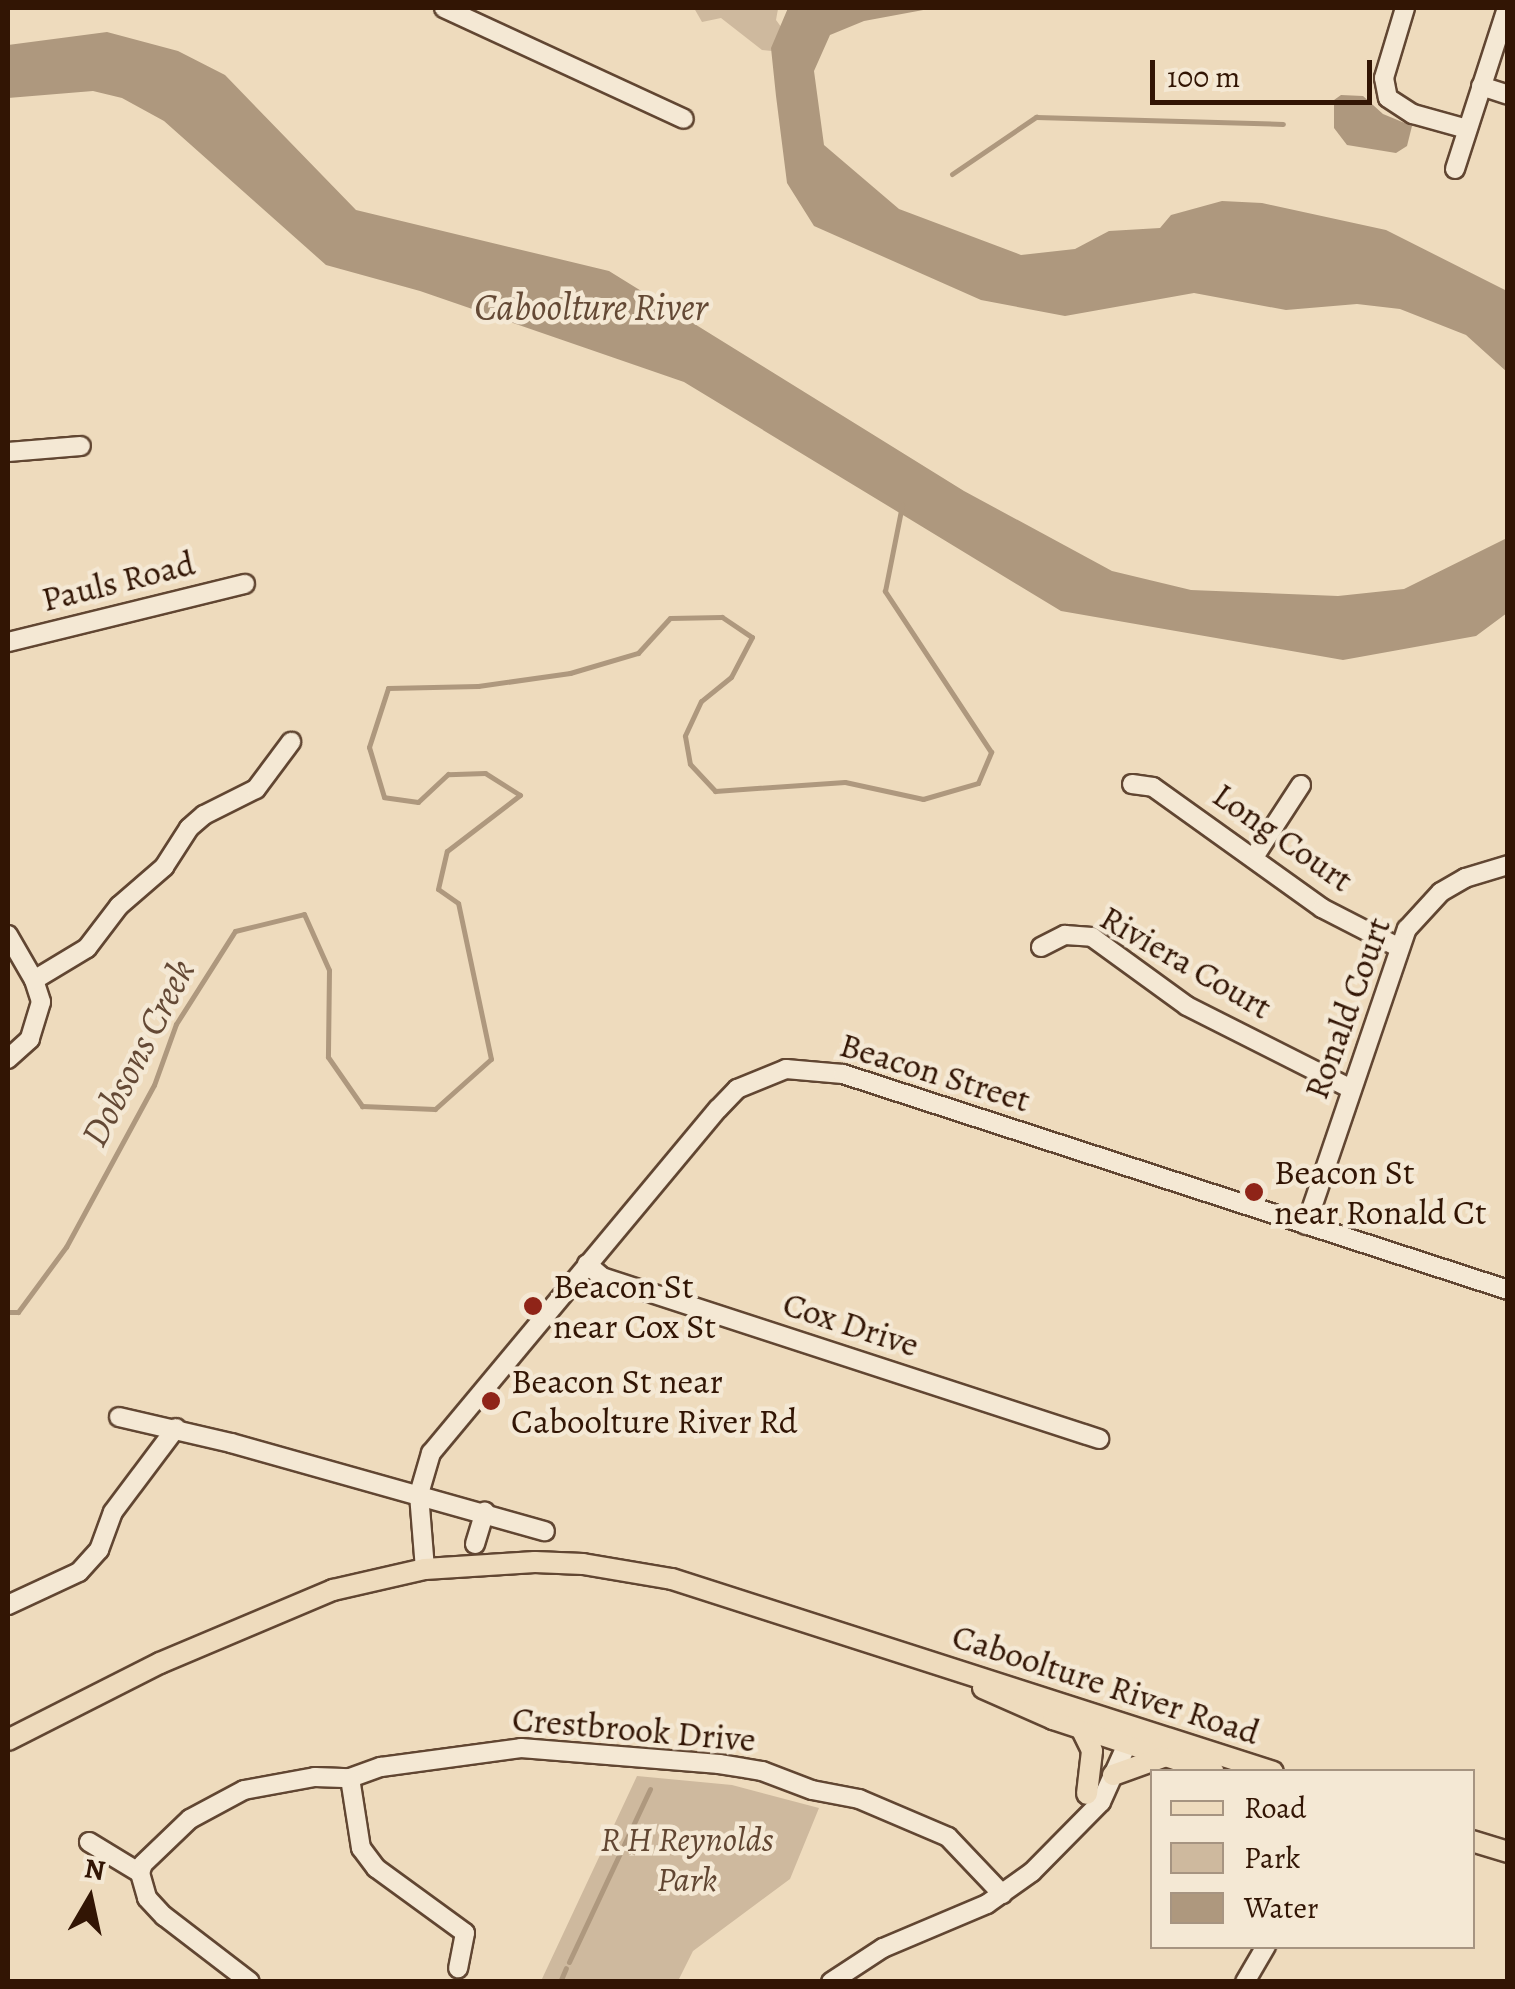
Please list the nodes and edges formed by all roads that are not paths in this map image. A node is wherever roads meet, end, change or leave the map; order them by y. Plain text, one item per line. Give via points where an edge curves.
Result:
1 (1406, 8) edge
2 (1507, 8) edge
3 (455, 10) edge
4 (1482, 86) junction
5 (1508, 95) edge
6 (684, 118) dead end
7 (1467, 129) junction
8 (1455, 169) dead end
9 (81, 446) dead end
10 (8, 452) edge
11 (245, 584) dead end
12 (8, 642) edge
13 (292, 742) dead end
14 (1132, 784) dead end
15 (1301, 785) dead end
16 (1254, 857) junction
17 (1508, 866) edge
18 (8, 936) edge
19 (1398, 946) junction
20 (1041, 947) dead end
21 (34, 980) junction
22 (8, 1059) edge
23 (1351, 1089) junction
24 (1306, 1225) junction
25 (587, 1264) junction
26 (1508, 1290) edge
27 (119, 1417) dead end
28 (176, 1428) junction
29 (1100, 1439) dead end
30 (419, 1494) junction
31 (485, 1512) junction
32 (544, 1532) dead end
33 (475, 1544) dead end
34 (425, 1569) junction
35 (8, 1605) edge
36 (918, 1658) junction
37 (1081, 1728) junction
38 (1126, 1733) junction
39 (8, 1740) edge
40 (1166, 1756) junction
41 (1205, 1769) edge
42 (1263, 1769) edge
43 (1113, 1775) junction
44 (350, 1778) junction
45 (1087, 1794) junction
46 (1074, 1826) junction
47 (89, 1842) dead end
48 (1475, 1842) edge
49 (1508, 1852) edge
50 (140, 1873) junction
51 (1002, 1894) junction
52 (1264, 1949) edge
53 (458, 1968) dead end
54 (250, 1982) edge
55 (831, 1982) edge
56 (1245, 1982) edge

1 - 7 street via 1384,78 1388,98 1414,114
2 - 4 street
3 - 6 street
4 - 5 street
4 - 7 street
7 - 8 street
9 - 10 street
11 - 12 street, Pauls Road
13 - 21 street via 256,789 190,828 164,868 119,906 87,948
14 - 16 street, Long Court via 1153,787
15 - 16 street
16 - 19 street, Long Court via 1322,908
17 - 19 street, Ronald Court via 1441,892 1417,914
18 - 21 street
19 - 23 street, Ronald Court
20 - 23 street, Riviera Court via 1065,935 1092,937 1188,1006
21 - 22 street via 38,1023
23 - 24 street, Ronald Court
24 - 25 street, Beacon Street via 810,1067 762,1075 737,1089
24 - 26 street, Beacon Street
25 - 29 street, Cox Drive via 602,1277
25 - 30 street, Beacon Street via 431,1452
27 - 28 street
28 - 30 street
28 - 35 street via 113,1512 100,1550 79,1572
30 - 31 street
30 - 34 street, Beacon Street
31 - 32 street
31 - 33 street
34 - 36 main road, Caboolture River Road via 567,1564 672,1579
34 - 39 main road, Caboolture River Road via 332,1590 160,1663
36 - 37 main road, Caboolture River Road
36 - 38 main road, Caboolture River Road
37 - 38 main road, Caboolture River Road
37 - 45 main road via 1092,1759
38 - 40 main road, Caboolture River Road
38 - 42 main road, Caboolture River Road
38 - 43 street
38 - 45 street
40 - 41 main road, Caboolture River Road
40 - 43 main road
43 - 46 street via 1100,1802
44 - 50 street, Crestbrook Drive via 244,1790 190,1819
44 - 51 street, Crestbrook Drive via 382,1767 521,1748 762,1771 927,1824 966,1852
44 - 53 street via 361,1848 376,1868 465,1933
45 - 46 street
46 - 51 street
47 - 50 street
48 - 49 main road
50 - 54 street via 147,1898 164,1916
51 - 55 street via 883,1948
52 - 56 street

